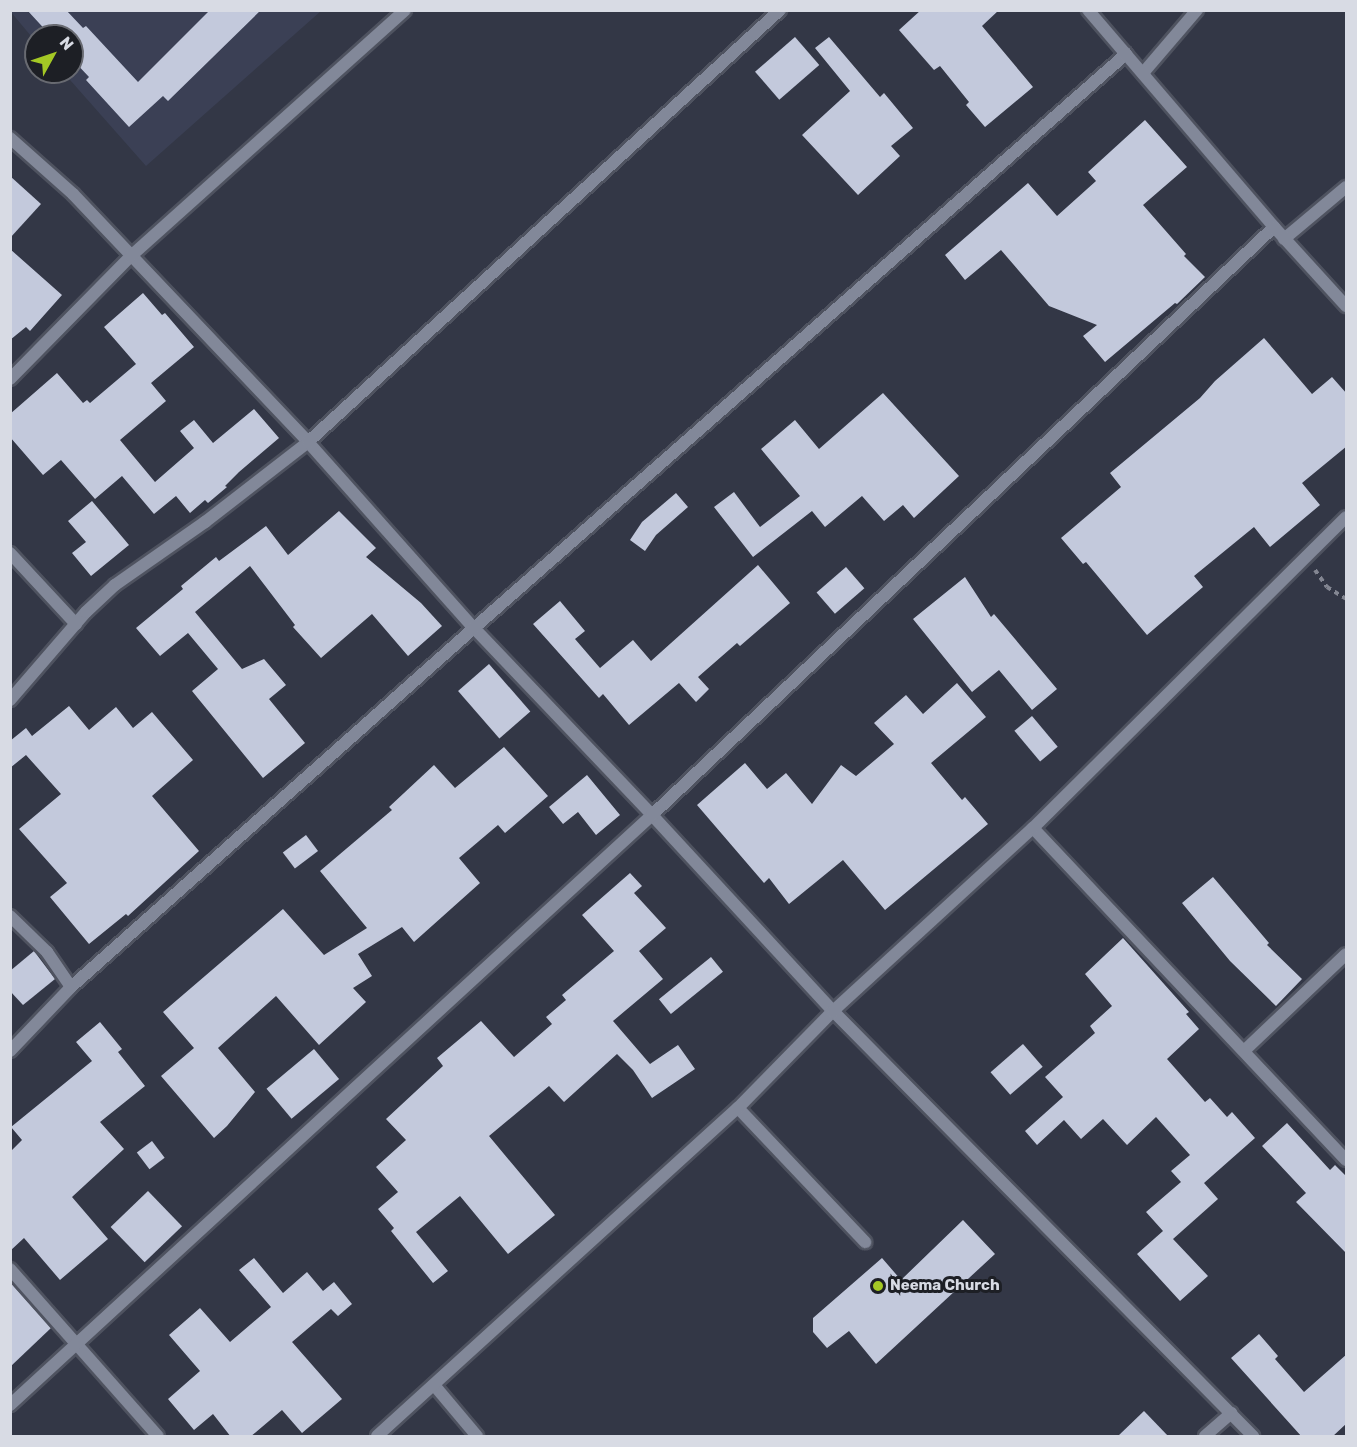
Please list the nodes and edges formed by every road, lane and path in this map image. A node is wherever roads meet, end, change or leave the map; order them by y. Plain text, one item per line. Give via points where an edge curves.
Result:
1 (405, 10) edge
2 (780, 10) edge
3 (1088, 10) edge
4 (1197, 10) edge
5 (1126, 54) junction
6 (1143, 73) junction
7 (10, 138) edge
8 (1347, 188) edge
9 (1274, 227) junction
10 (1284, 239) junction
11 (131, 256) junction
12 (1347, 306) edge
13 (10, 379) edge
14 (308, 442) junction
15 (1347, 518) edge
16 (10, 553) edge
17 (1306, 557) junction
18 (1347, 599) edge
19 (76, 624) junction
20 (474, 628) junction
21 (10, 700) edge
22 (652, 815) junction
23 (1033, 828) junction
24 (10, 916) edge
25 (1347, 954) edge
26 (71, 987) junction
27 (833, 1011) junction
28 (1245, 1050) junction
29 (10, 1052) edge
30 (738, 1108) junction
31 (1347, 1160) edge
32 (865, 1242) dead end
33 (10, 1269) edge
34 (77, 1344) junction
35 (434, 1385) junction
36 (10, 1405) edge
37 (1230, 1413) junction
38 (158, 1437) edge
39 (377, 1437) edge
40 (477, 1437) edge
41 (1205, 1437) edge
42 (1252, 1437) edge

1 - 11 street
2 - 14 street
3 - 5 street
4 - 6 street
5 - 6 street
5 - 20 street
6 - 9 street
7 - 11 street via 73,194
8 - 10 street
9 - 10 street
9 - 22 street
10 - 12 street
11 - 13 street
11 - 14 street
14 - 19 street via 115,585
14 - 20 street
15 - 17 street
16 - 19 street
17 - 18 path via 1327,587
17 - 23 street
19 - 21 street
20 - 22 street
20 - 26 street
22 - 27 street
22 - 34 street
23 - 27 street
23 - 28 street
24 - 26 street via 47,952
25 - 28 street
26 - 29 street
27 - 30 street
27 - 37 street
28 - 31 street
30 - 32 street
30 - 35 street
33 - 34 street
34 - 36 street
34 - 38 street
35 - 39 street
35 - 40 street
37 - 41 street
37 - 42 street

